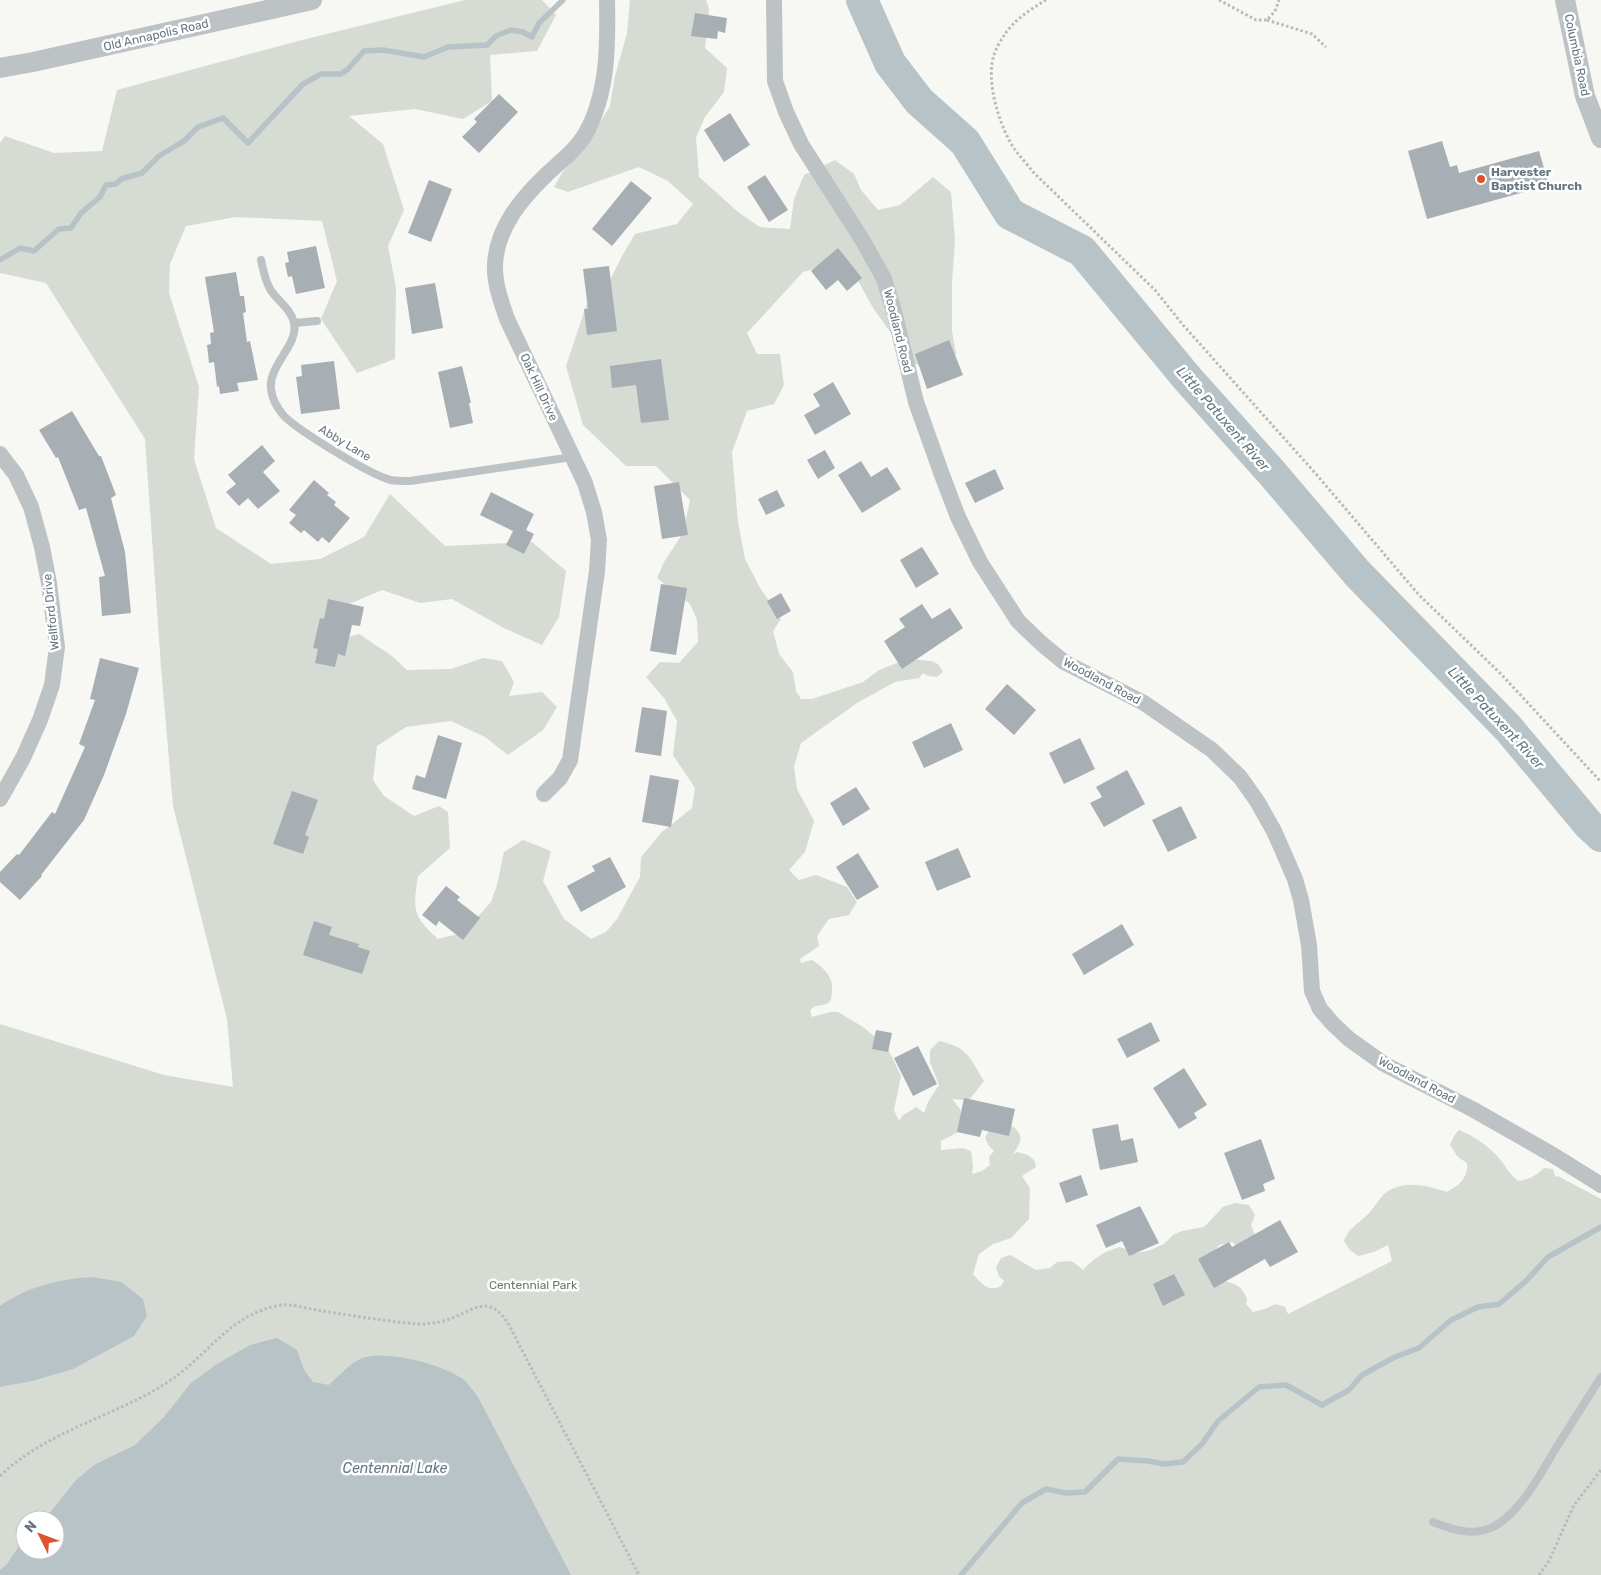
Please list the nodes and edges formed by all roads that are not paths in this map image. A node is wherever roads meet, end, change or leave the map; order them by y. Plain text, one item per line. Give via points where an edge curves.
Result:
1 (312, 0) edge
2 (607, 0) edge
3 (774, 0) edge
4 (1565, 0) edge
5 (0, 68) edge
6 (1601, 138) edge
7 (261, 260) dead end
8 (317, 321) dead end
9 (294, 323) junction
10 (0, 454) edge
11 (572, 458) junction
12 (544, 794) dead end
13 (0, 799) edge
14 (1601, 1185) edge
15 (1601, 1377) edge
16 (1433, 1522) dead end

1 - 5 street, Old Annapolis Road
2 - 11 street, Oak Hill Drive via 604,79 597,109 586,135 530,190 511,214 500,239 495,264 498,292 507,319
3 - 14 street, Woodland Road via 775,81 786,112 801,144 884,279 916,402 958,517 980,562 1018,621 1064,662 1144,703 1212,750 1240,777 1272,828 1295,879 1309,945 1312,991 1320,1009 1333,1024 1384,1064 1474,1110
4 - 6 street, Columbia Road via 1585,96
7 - 9 lane via 271,290
8 - 9 lane
9 - 11 lane, Abby Lane via 294,333 272,375 271,389 276,404 284,416 303,431 374,473 391,480 410,481
10 - 13 street, Wellford Drive via 16,475 31,507 49,583 57,648 52,685 40,720
11 - 12 street, Oak Hill Drive via 585,483 594,512 599,540 597,571 570,760 560,778
15 - 16 lane via 1530,1491 1512,1512 1495,1526 1481,1530 1464,1532

